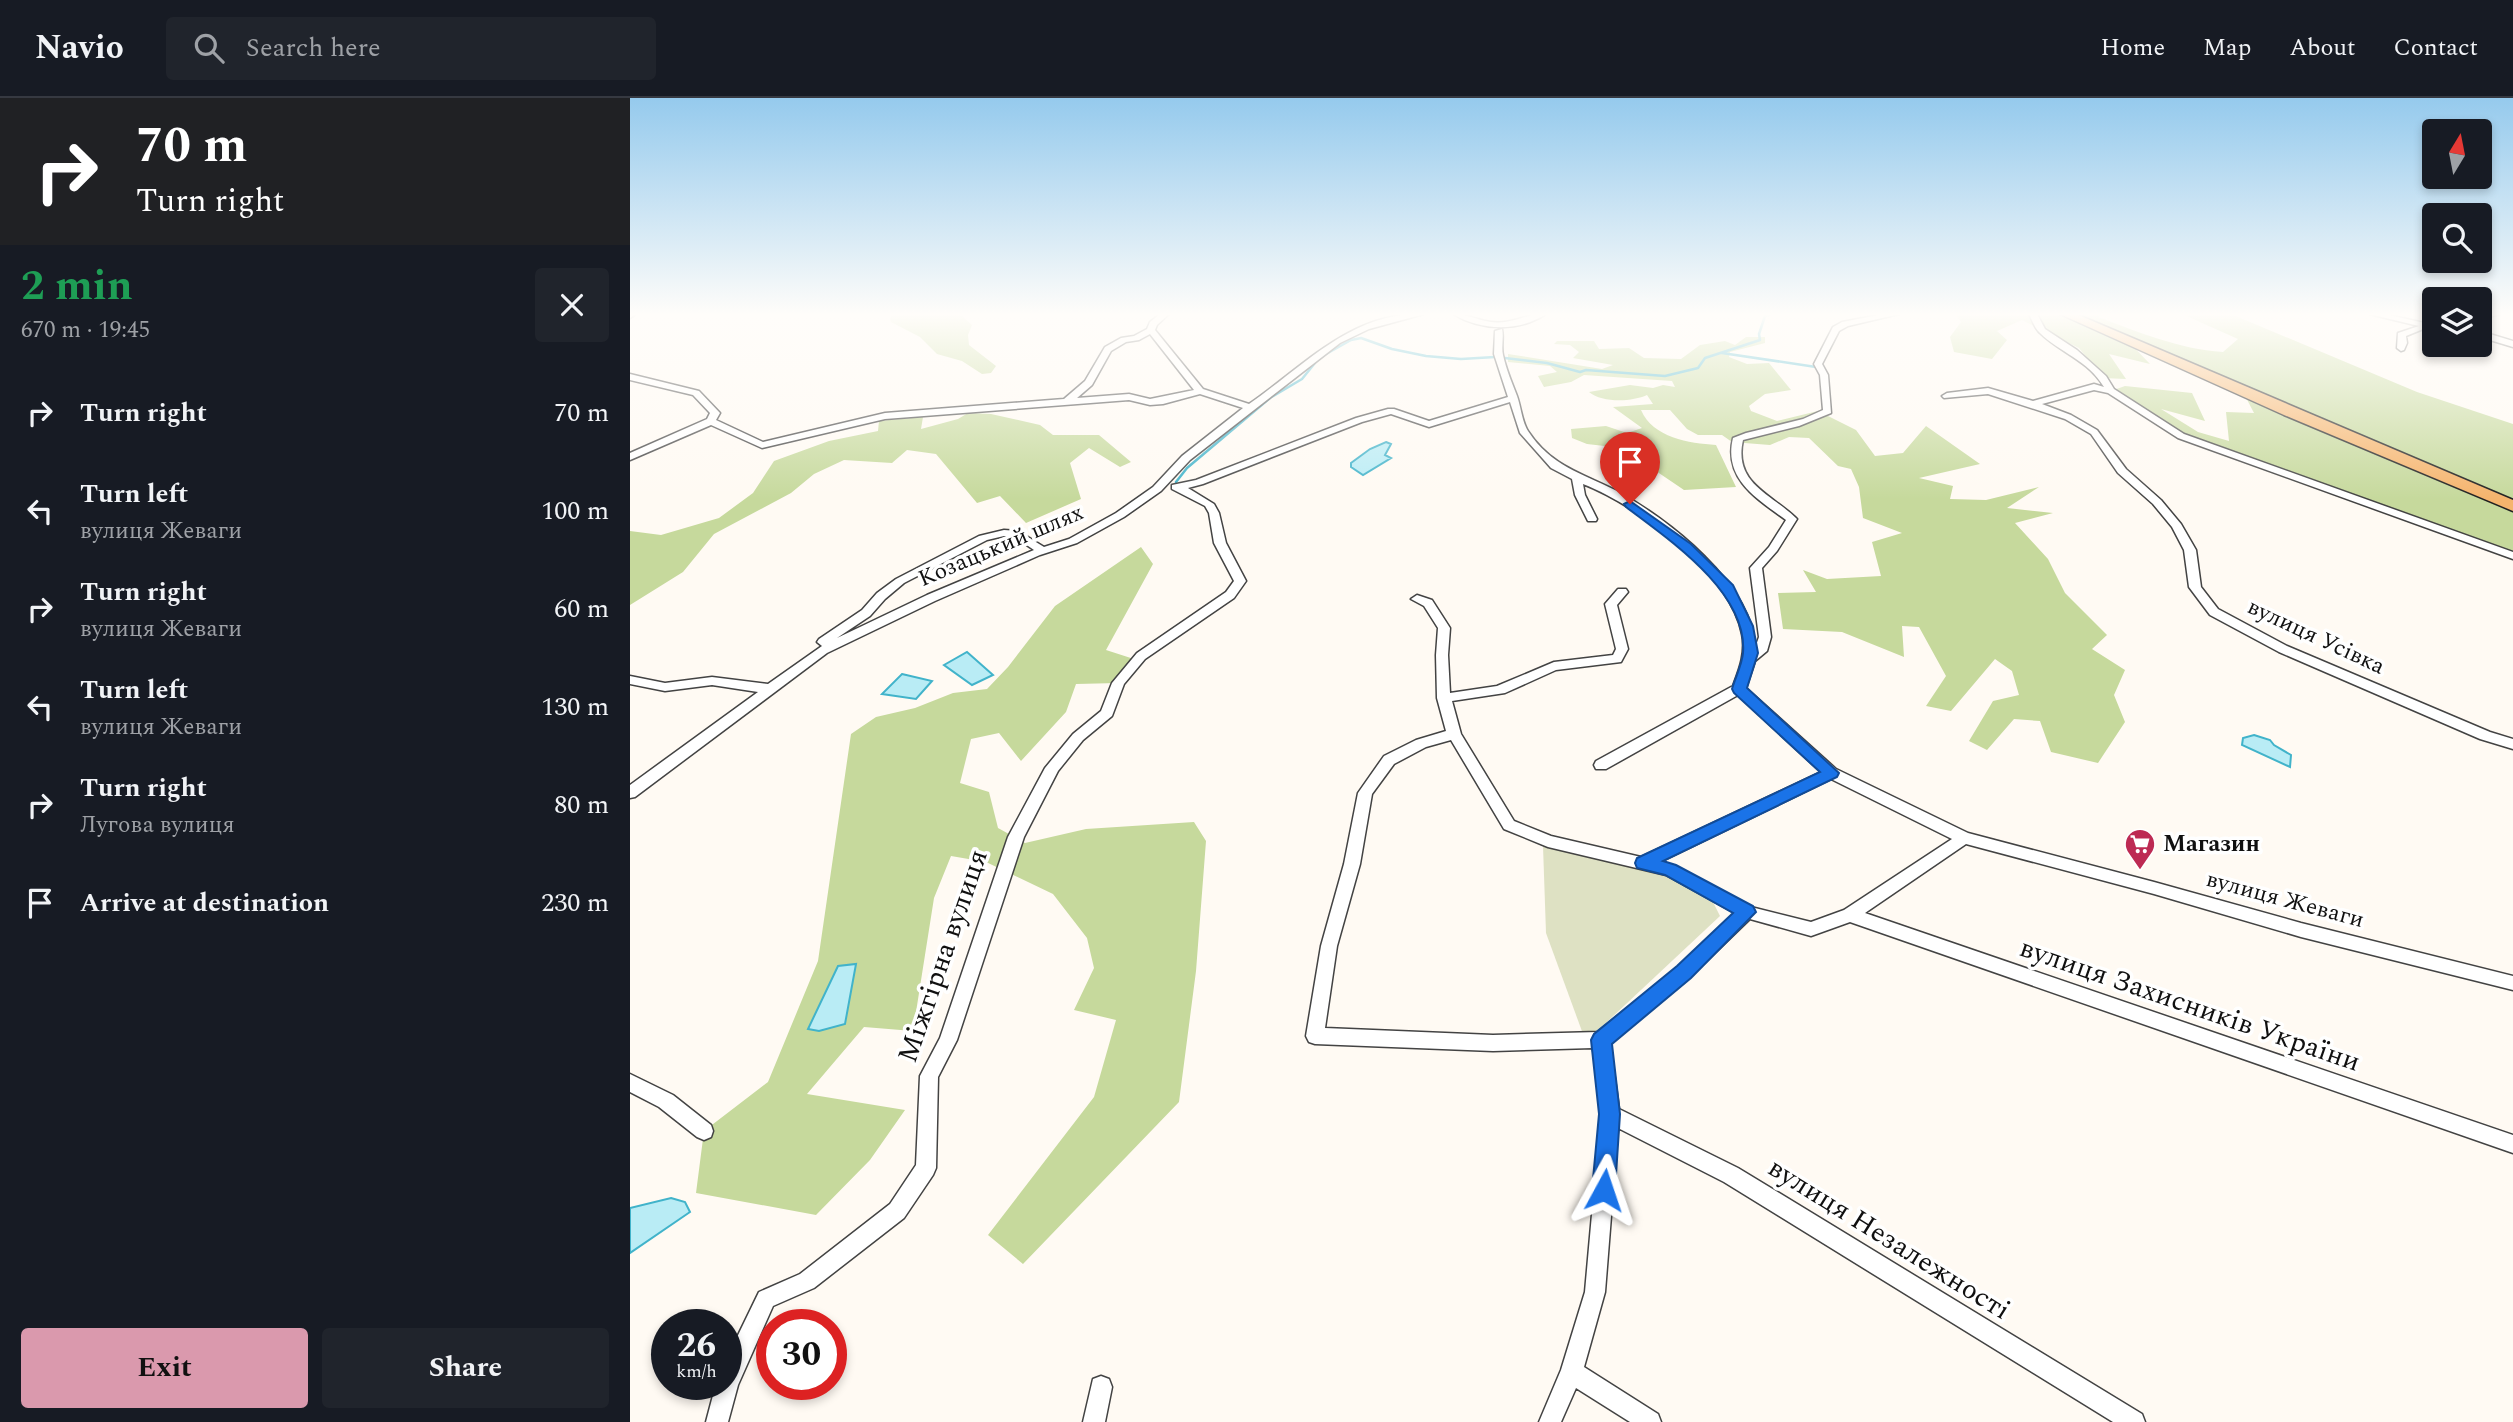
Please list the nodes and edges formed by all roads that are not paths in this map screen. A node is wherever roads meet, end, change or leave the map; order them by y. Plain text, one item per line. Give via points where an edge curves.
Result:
1 (1093, 376) edge
2 (1188, 376) edge
3 (1294, 376) edge
4 (1505, 376) edge
5 (1824, 376) edge
6 (2103, 376) edge
7 (2207, 376) edge
8 (630, 377) edge
9 (1200, 391) junction
10 (2111, 391) junction
11 (1947, 396) dead end
12 (1513, 398) junction
13 (1067, 402) junction
14 (2033, 404) junction
15 (1250, 407) junction
16 (711, 421) junction
17 (630, 457) edge
18 (1577, 478) junction
19 (1180, 487) junction
20 (1157, 489) junction
21 (2513, 506) edge
22 (1592, 519) dead end
23 (1043, 551) junction
24 (2513, 556) edge
25 (1622, 592) dead end
26 (1417, 599) dead end
27 (1749, 659) junction
28 (783, 679) junction
29 (630, 680) edge
30 (769, 689) junction
31 (1739, 689) junction
32 (1444, 698) junction
33 (1454, 734) junction
34 (2513, 744) edge
35 (1601, 765) dead end
36 (1831, 773) junction
37 (630, 793) edge
38 (1964, 838) junction
39 (1643, 863) junction
40 (1747, 912) junction
41 (1850, 915) junction
42 (2513, 983) edge
43 (1601, 1040) junction
44 (630, 1083) edge
45 (1610, 1114) junction
46 (704, 1131) dead end
47 (2513, 1144) edge
48 (1572, 1372) junction
49 (1101, 1387) dead end
50 (717, 1422) edge
51 (1094, 1422) edge
52 (1550, 1422) edge
53 (1650, 1422) edge
54 (2134, 1422) edge

1 - 13 street
2 - 9 street
3 - 15 street, Козацький шлях
4 - 12 street
5 - 27 street via 1828,411 1812,420 1738,438 1733,450 1741,477 1792,519 1756,568 1765,637 1763,648
6 - 10 street
7 - 21 main road
8 - 16 street via 696,393 715,413
9 - 13 street via 1163,401 1129,397
9 - 15 street
10 - 14 street via 2094,387
10 - 24 street via 2181,436
11 - 14 street, вулиця Усівка via 1988,391
12 - 18 street via 1523,430 1555,466
12 - 19 street via 1429,424 1391,411
13 - 16 street via 885,416 762,445
14 - 34 street, вулиця Усівка via 2094,432 2123,471 2157,502 2183,538 2195,587 2214,612 2283,649
15 - 20 street, Козацький шлях via 1186,458
16 - 17 street
18 - 22 street
18 - 27 street via 1649,516 1726,585 1746,626
19 - 20 street
19 - 50 street, Міжгірна вулиця via 1209,504 1220,543 1240,581 1230,595 1141,656 1118,683 1107,713 1078,737 1052,768 1016,837 948,1041 929,1076 926,1168 897,1211 807,1281 765,1299 727,1383
20 - 23 street, Козацький шлях via 1073,541
23 - 28 street, Козацький шлях via 823,650
23 - 28 street via 1017,534 983,538 900,581 866,613 810,651
25 - 32 street via 1611,604 1622,649 1617,659 1553,666 1500,690
26 - 32 street via 1428,603 1444,628
27 - 31 street
28 - 30 street, Козацький шлях
29 - 30 street via 665,687 712,681
30 - 37 street, Козацький шлях
31 - 35 street
31 - 36 street, вулиця Жеваги
32 - 33 street
33 - 39 street via 1509,825 1548,841
33 - 43 street via 1421,743 1389,760 1365,793 1352,864 1329,946 1315,1037 1493,1043
36 - 38 street, вулиця Жеваги
36 - 39 street
38 - 41 street
38 - 42 street, вулиця Жеваги
39 - 40 street via 1670,870
40 - 41 street via 1811,929
40 - 43 street via 1684,972
41 - 47 street, вулиця Захисників України
43 - 45 street
44 - 46 street via 666,1101
45 - 48 street via 1595,1292
45 - 54 street, вулиця Незалежності via 1731,1175
48 - 52 street
48 - 53 street
49 - 51 street

